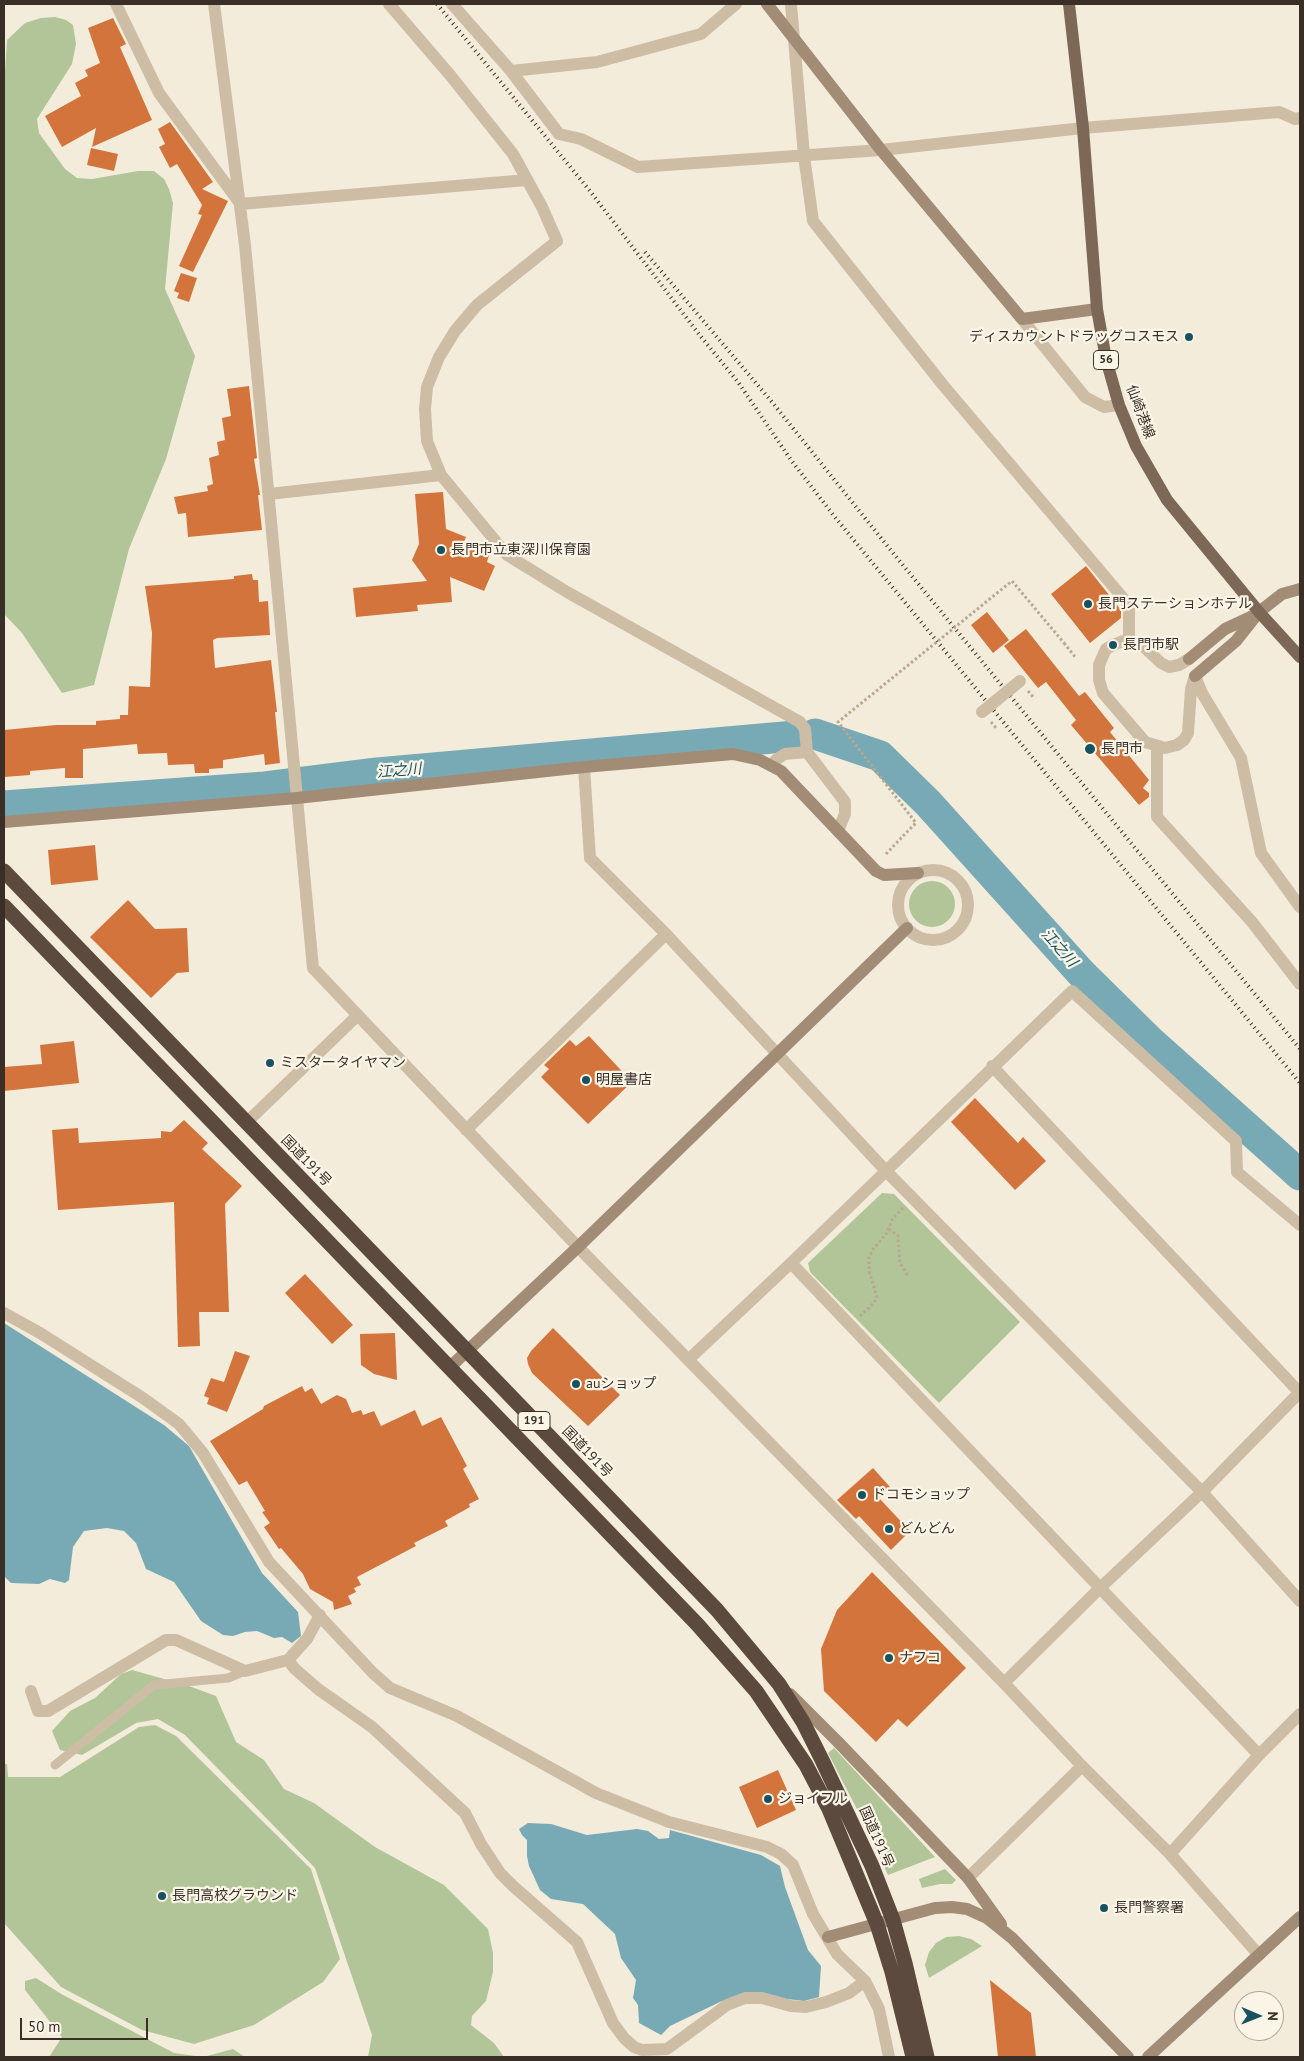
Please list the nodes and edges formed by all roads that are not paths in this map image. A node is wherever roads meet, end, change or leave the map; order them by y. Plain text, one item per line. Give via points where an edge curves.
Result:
1 (116, 4) edge
2 (214, 4) edge
3 (388, 4) edge
4 (452, 4) edge
5 (736, 4) edge
6 (767, 4) edge
7 (791, 4) edge
8 (1069, 4) edge
9 (794, 37) junction
10 (510, 71) junction
11 (1300, 118) edge
12 (1083, 128) junction
13 (881, 150) junction
14 (804, 156) junction
15 (527, 180) junction
16 (240, 204) junction
17 (1097, 310) junction
18 (1022, 319) junction
19 (1119, 405) junction
20 (441, 475) junction
21 (269, 494) junction
22 (1300, 589) edge
23 (1260, 612) junction
24 (1129, 641) junction
25 (1300, 657) edge
26 (1195, 676) junction
27 (1020, 680) dead end
28 (982, 712) dead end
29 (1157, 747) junction
30 (807, 752) junction
31 (771, 765) junction
32 (584, 767) junction
33 (297, 798) junction
34 (4, 822) edge
35 (838, 831) junction
36 (4, 871) edge
37 (918, 873) junction
38 (4, 906) edge
39 (1300, 907) edge
40 (907, 928) junction
41 (666, 934) junction
42 (1300, 984) edge
43 (358, 1015) junction
44 (778, 1053) junction
45 (992, 1066) junction
46 (247, 1122) junction
47 (466, 1130) junction
48 (886, 1171) junction
49 (1300, 1225) edge
50 (578, 1247) junction
51 (791, 1263) junction
52 (4, 1313) edge
53 (467, 1351) junction
54 (688, 1360) junction
55 (449, 1368) junction
56 (1300, 1392) edge
57 (1202, 1492) junction
58 (1101, 1587) junction
59 (1300, 1601) edge
60 (320, 1615) junction
61 (288, 1660) junction
62 (245, 1672) junction
63 (1004, 1683) junction
64 (779, 1684) junction
65 (31, 1690) dead end
66 (1300, 1714) edge
67 (1259, 1755) junction
68 (55, 1765) dead end
69 (1082, 1766) junction
70 (1170, 1854) junction
71 (968, 1878) junction
72 (1300, 1917) edge
73 (893, 1920) junction
74 (876, 1924) junction
75 (828, 1937) junction
76 (1012, 1938) junction
77 (1259, 1955) junction
78 (865, 1981) junction
79 (889, 2057) edge
80 (912, 2057) edge
81 (926, 2057) edge
82 (1128, 2057) edge
83 (1148, 2057) edge

1 - 16 street via 159,93
2 - 16 street
3 - 15 street via 513,154
4 - 10 street
5 - 10 street via 701,34 597,62
6 - 9 street
7 - 9 street
8 - 12 main road, 仙崎港線 / 56
9 - 13 street
9 - 14 street
10 - 14 street via 559,134 581,138 638,168
11 - 12 street via 1279,112
12 - 13 street
12 - 17 main road, 仙崎港線 / 56
13 - 14 street
13 - 18 street
14 - 24 street via 813,221 943,385 1129,605
15 - 16 street
15 - 20 street via 557,241 478,306 439,358 427,387 425,409 427,441
16 - 21 street
17 - 18 street
17 - 19 main road, 仙崎港線 / 56
18 - 19 street via 1086,397 1104,407
19 - 23 main road, 仙崎港線 / 56 via 1136,446 1167,500
20 - 21 street
20 - 30 street via 507,555 800,722 805,729
21 - 33 street
22 - 23 street via 1282,594
23 - 24 street via 1225,629 1179,665 1169,667 1144,646
23 - 25 main road, 仙崎港線 / 56
23 - 26 street via 1236,641
24 - 29 street via 1106,649 1099,664 1099,680 1103,693 1145,742
26 - 29 street via 1188,733 1177,745
26 - 39 street via 1241,758 1261,853
27 - 28 street, bridge
29 - 42 street via 1157,817 1252,922
30 - 31 street via 785,754
30 - 35 street via 845,802 845,814
31 - 32 street via 733,754
31 - 35 street via 781,771
32 - 33 street
32 - 41 street via 590,858
33 - 34 street
33 - 43 street via 313,968
35 - 37 street via 876,871 884,875
36 - 46 highway, 国道191号 / 191
37 - 40 street via 907,882 899,899 900,914
37 - 40 street via 933,870 951,875 964,889 968,909 960,927 943,938 924,938
38 - 55 highway, 191
40 - 44 street
41 - 44 street
41 - 47 street
43 - 46 street
43 - 47 street
44 - 48 street
44 - 50 street
45 - 48 street
45 - 49 street via 1072,991 1236,1141 1238,1172
45 - 56 street
46 - 53 highway, 国道191号 / 191
47 - 50 street
48 - 51 street
48 - 57 street
50 - 53 street
50 - 54 street
51 - 54 street
51 - 58 street
52 - 60 street via 143,1398 179,1424 203,1453 269,1562
53 - 55 street
53 - 64 highway, 国道191号 / 191 via 717,1610
54 - 63 street
55 - 74 highway, 191 via 697,1624 756,1690 806,1765 825,1800
56 - 57 street
57 - 58 street
57 - 59 street
58 - 63 street
58 - 67 street
60 - 61 street via 307,1639
60 - 75 street via 373,1674 390,1688 457,1716 596,1793 669,1822 767,1847 781,1854 793,1865 813,1914
61 - 62 street
61 - 78 street via 318,1690 372,1727 465,1813 500,1873 577,1942 613,2023 634,2047 642,2050 667,2049 727,2006 745,1998 806,2007 849,1993
62 - 65 street via 176,1640 166,1640 48,1711 38,1711
62 - 68 lane via 228,1678 154,1685
63 - 69 street
64 - 71 street
64 - 73 highway, 国道191号 / 191 via 803,1722 843,1802
66 - 67 street
67 - 70 street
69 - 70 street
69 - 71 street
70 - 77 street
71 - 76 street
72 - 77 street
73 - 74 street
73 - 76 street via 935,1908 967,1909 987,1918
73 - 81 highway, 国道191号 / 191
74 - 75 street
74 - 80 highway, 191 via 892,1972
75 - 78 street via 837,1954
76 - 82 street
77 - 83 street
78 - 79 street via 879,2009

